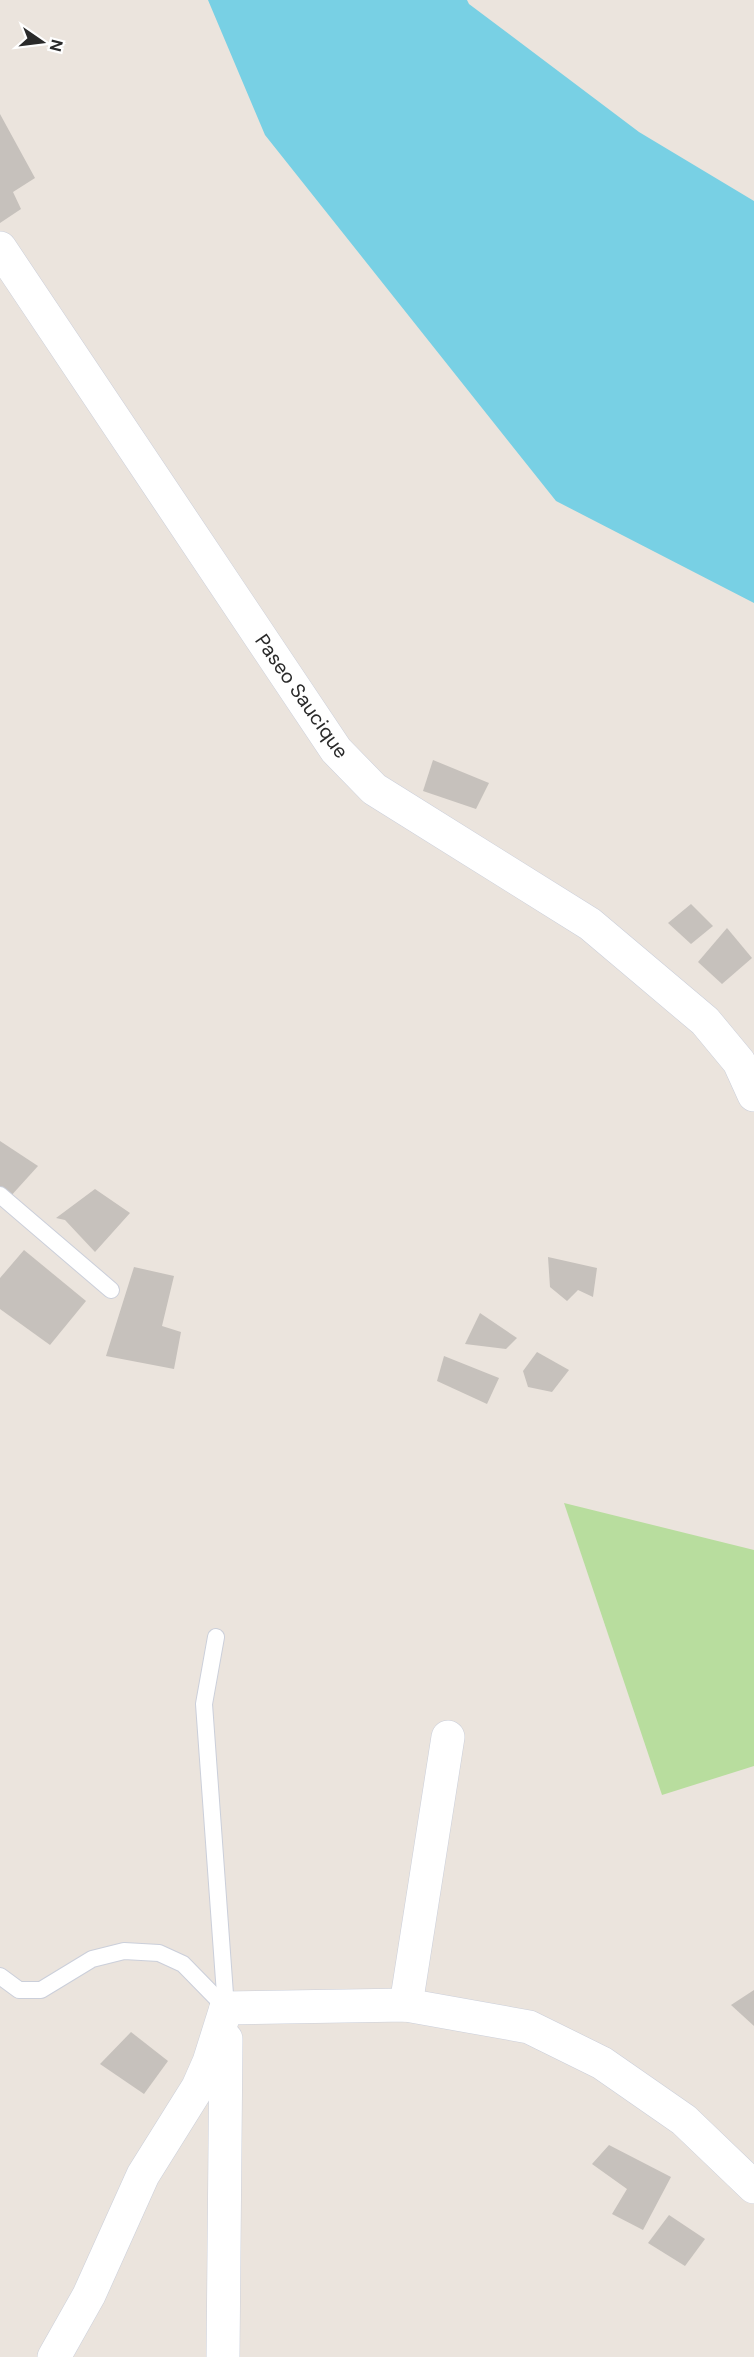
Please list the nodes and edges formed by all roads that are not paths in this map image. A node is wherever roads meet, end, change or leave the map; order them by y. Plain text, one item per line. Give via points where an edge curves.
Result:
1 (0, 248) edge
2 (754, 1095) edge
3 (0, 1195) edge
4 (111, 1290) dead end
5 (216, 1637) dead end
6 (448, 1737) dead end
7 (0, 1976) edge
8 (406, 2005) junction
9 (226, 2008) junction
10 (754, 2187) edge
11 (54, 2357) edge
12 (223, 2357) edge

1 - 2 street, Paseo Saucique via 336,750 374,789 590,924 705,1021 739,1062
3 - 4 lane
5 - 9 lane via 204,1704
6 - 8 street
7 - 9 lane via 19,1990 41,1990 92,1959 124,1951 159,1953 183,1964
8 - 9 street
8 - 10 street via 529,2027 602,2063 684,2120
9 - 11 street via 198,2087 143,2175 89,2295
9 - 12 street

